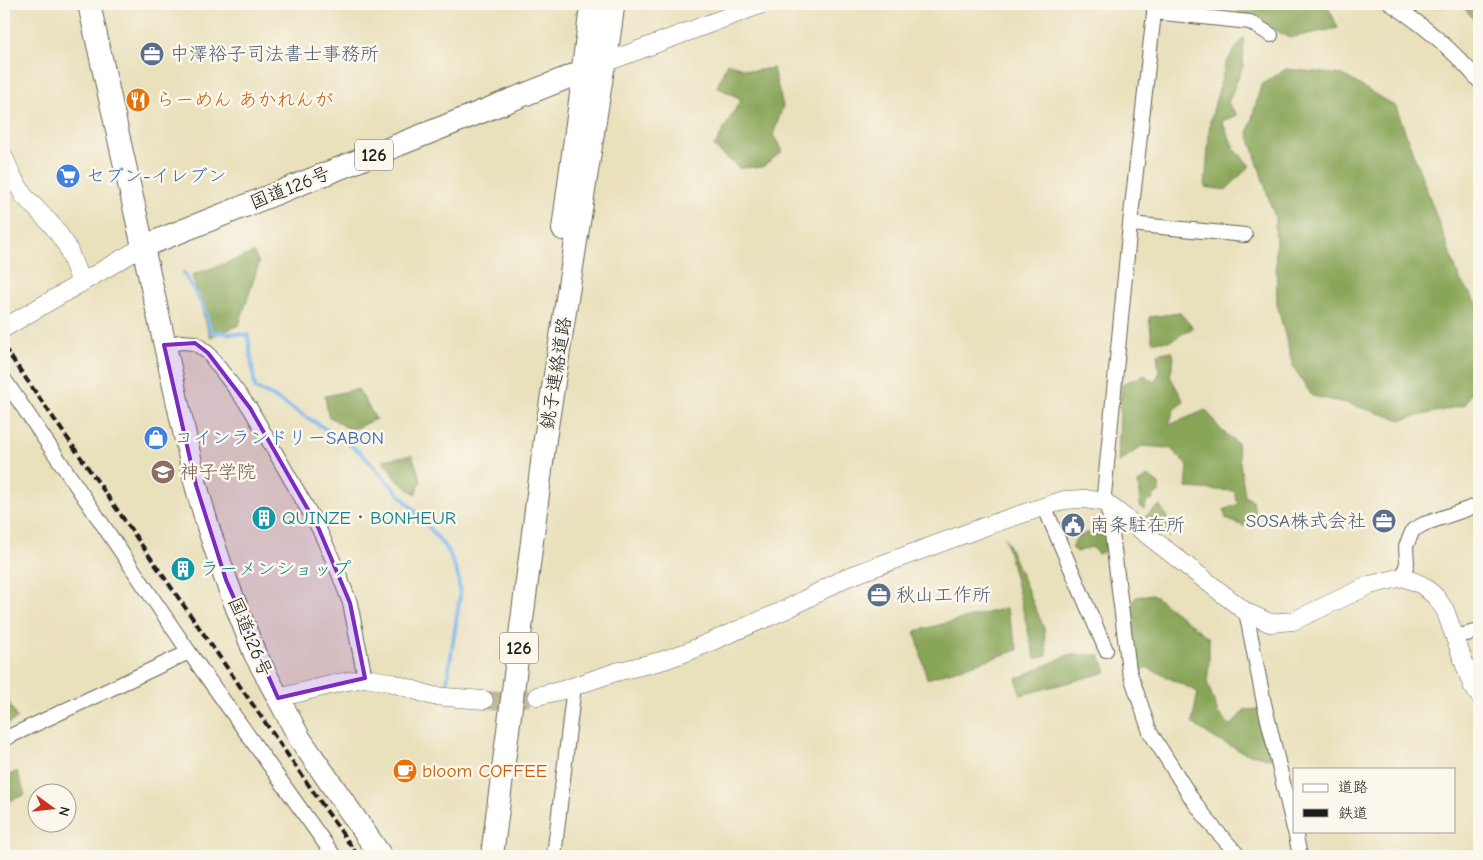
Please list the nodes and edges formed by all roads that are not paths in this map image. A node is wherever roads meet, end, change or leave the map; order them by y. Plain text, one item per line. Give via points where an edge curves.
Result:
1 (89, 4) edge
2 (593, 4) edge
3 (612, 4) edge
4 (762, 4) edge
5 (1391, 4) edge
6 (1154, 8) edge
7 (1271, 35) dead end
8 (594, 67) junction
9 (1479, 82) edge
10 (4, 157) edge
11 (1130, 224) junction
12 (1245, 235) dead end
13 (144, 246) junction
14 (81, 283) junction
15 (4, 328) edge
16 (164, 345) junction
17 (4, 379) edge
18 (1105, 502) junction
19 (1479, 505) edge
20 (1044, 506) junction
21 (1403, 577) junction
22 (1246, 612) junction
23 (1479, 631) edge
24 (1454, 637) junction
25 (1106, 650) dead end
26 (189, 652) junction
27 (365, 678) junction
28 (574, 686) junction
29 (1477, 688) edge
30 (537, 696) tunnel mouth
31 (278, 698) junction
32 (484, 700) tunnel mouth
33 (4, 739) edge
34 (1293, 826) edge
35 (1294, 832) edge
36 (334, 856) edge
37 (381, 856) edge
38 (492, 856) edge
39 (554, 856) edge
40 (1239, 856) edge
41 (1300, 856) edge

1 - 13 highway, 国道126号
2 - 8 highway, 126
3 - 8 highway, 126
4 - 8 street
5 - 9 street via 1460,58
6 - 7 street via 1250,22
6 - 11 street
8 - 13 highway, 国道126号 / 126
8 - 38 highway, 銚子連絡道路 / 126
10 - 14 street via 24,196 67,246
11 - 12 street
11 - 18 street
13 - 14 street
13 - 16 highway, 国道126号
14 - 15 street
16 - 27 street via 195,343 208,353 250,408 318,527 337,569 350,603
16 - 31 highway, 国道126号 via 209,530 255,654
17 - 26 street
18 - 20 street via 1064,500
18 - 22 street
18 - 40 street via 1110,518 1129,670 1150,732 1192,799
19 - 21 street via 1414,530 1406,546 1407,563
20 - 25 street
20 - 28 street via 845,578 787,609 687,652
21 - 22 street via 1370,585 1293,621 1270,623
21 - 24 street via 1422,585 1435,596 1445,610
22 - 34 street
23 - 24 street
24 - 29 street
26 - 33 street
26 - 36 street
27 - 31 street
27 - 32 street via 433,696
28 - 30 street
28 - 39 street
31 - 37 highway, 国道126号 via 300,740
35 - 41 street

